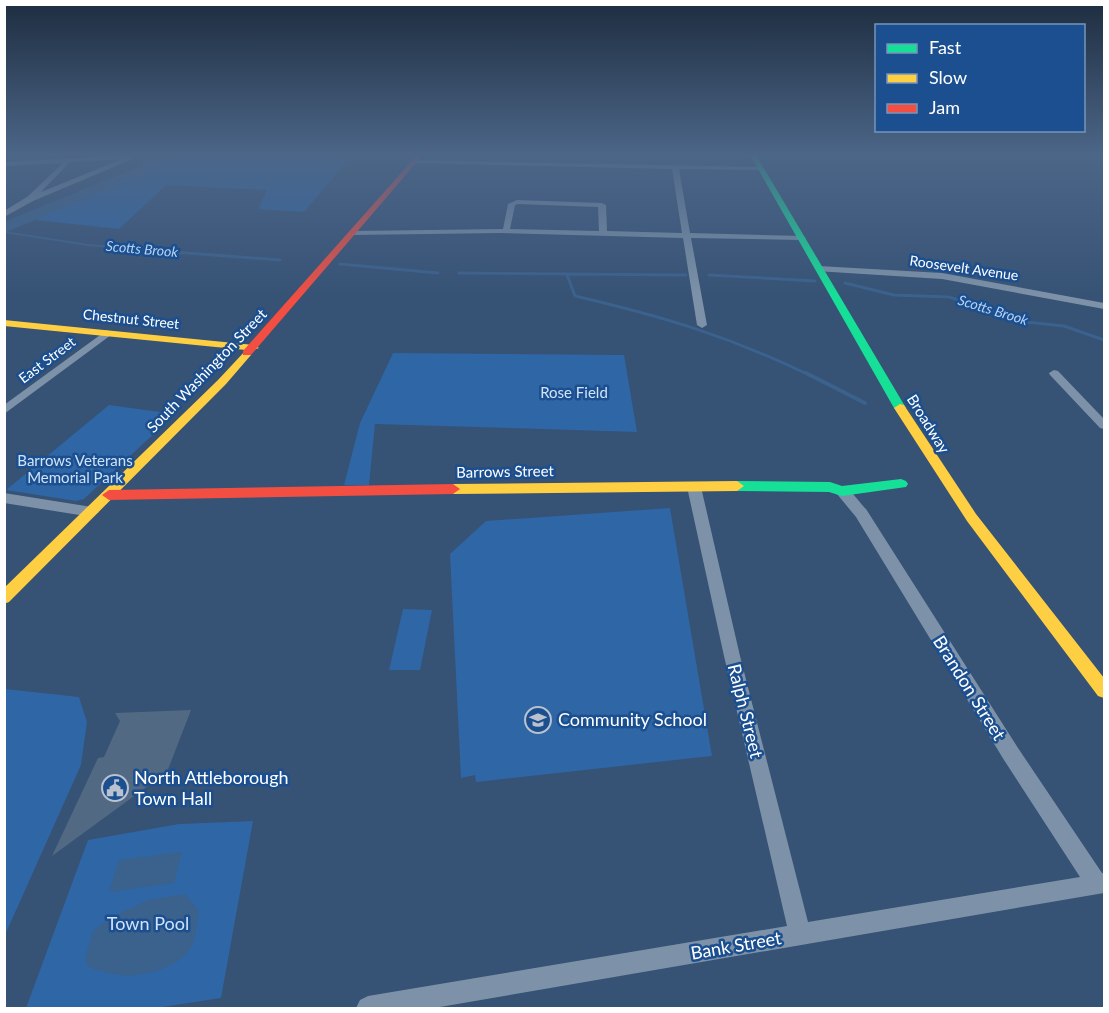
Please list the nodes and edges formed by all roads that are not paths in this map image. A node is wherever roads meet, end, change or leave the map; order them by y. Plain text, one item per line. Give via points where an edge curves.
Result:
1 (25, 202) edge
2 (379, 202) edge
3 (517, 202) edge
4 (538, 202) edge
5 (680, 202) edge
6 (781, 202) edge
7 (4, 215) edge
8 (506, 231) junction
9 (352, 233) junction
10 (603, 234) junction
11 (685, 236) junction
12 (802, 238) junction
13 (819, 270) junction
14 (1104, 306) edge
15 (4, 323) edge
16 (702, 325) dead end
17 (107, 333) junction
18 (254, 348) junction
19 (1054, 373) dead end
20 (4, 411) edge
21 (1104, 425) edge
22 (901, 484) dead end
23 (694, 487) junction
24 (842, 491) junction
25 (110, 495) junction
26 (4, 498) edge
27 (92, 512) junction
28 (4, 597) edge
29 (1104, 690) edge
30 (1101, 884) edge
31 (801, 934) junction
32 (418, 1004) edge
33 (368, 1008) edge

1 - 7 street
2 - 9 street, South Washington Street
3 - 8 street via 513,204
4 - 10 street via 602,206
5 - 11 street
6 - 12 street, Broadway
8 - 9 street
8 - 10 street
9 - 18 street, South Washington Street
10 - 11 street
11 - 12 street
11 - 16 street
12 - 13 street, Broadway
13 - 14 street, Roosevelt Avenue via 942,276
13 - 29 street, Broadway via 956,497
15 - 17 street, Chestnut Street
17 - 18 street, Chestnut Street
17 - 20 street, East Street
18 - 25 street, South Washington Street
19 - 21 street
22 - 24 street, Barrows Street
23 - 24 street, Barrows Street
23 - 25 street, Barrows Street
23 - 31 street, Ralph Street
24 - 30 street, Brandon Street via 861,513 1011,754
25 - 27 street, South Washington Street
26 - 27 street
27 - 28 street, South Washington Street
30 - 31 street, Bank Street
31 - 32 street, Bank Street
32 - 33 street, Bank Street

